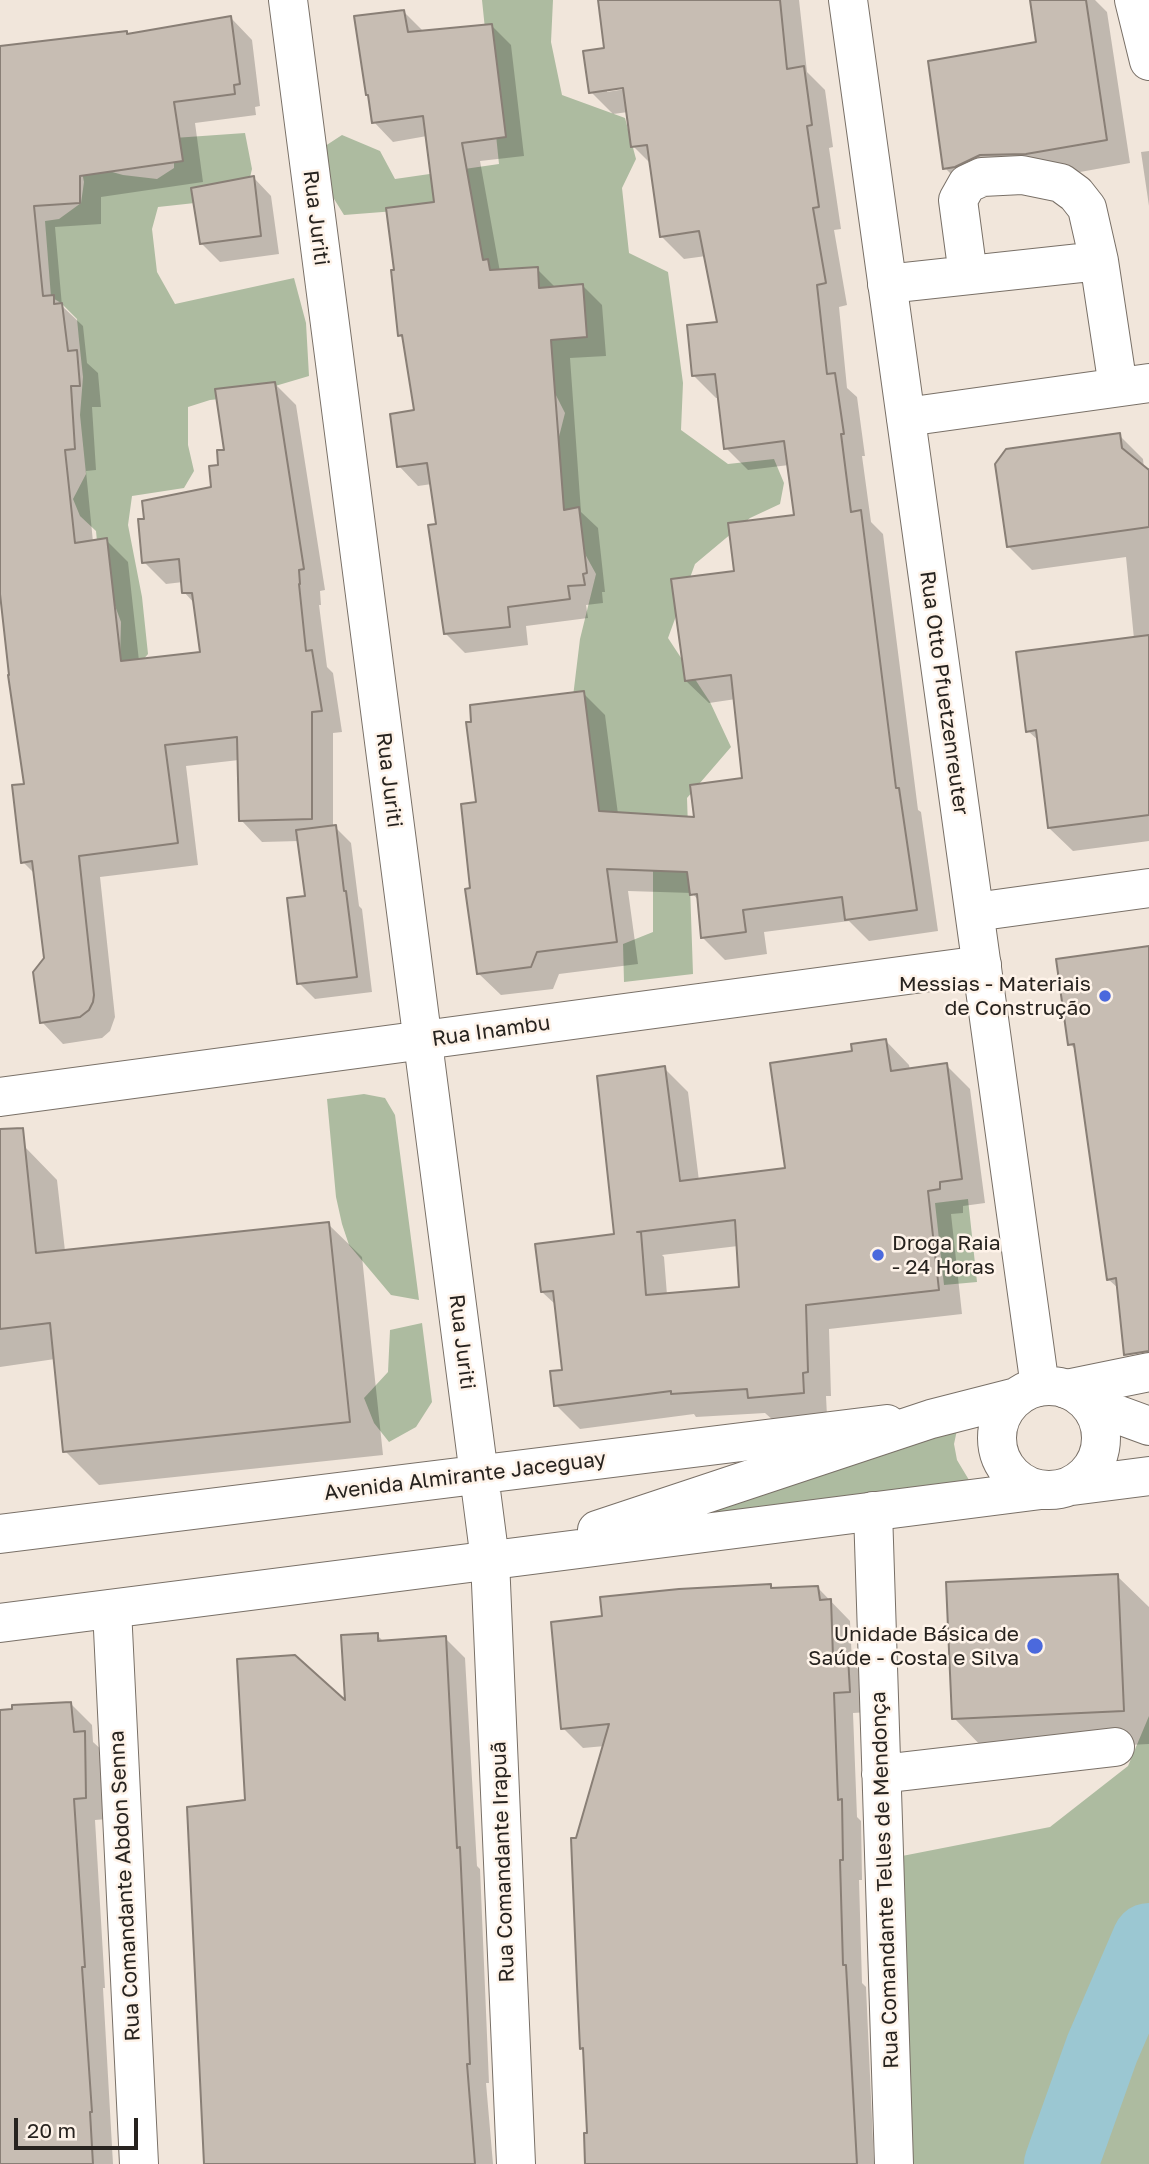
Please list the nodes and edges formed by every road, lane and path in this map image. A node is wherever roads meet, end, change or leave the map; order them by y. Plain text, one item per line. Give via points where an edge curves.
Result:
1 (288, 0) edge
2 (848, 0) edge
3 (1134, 0) edge
4 (1149, 61) edge
5 (1099, 261) junction
6 (968, 275) junction
7 (887, 284) junction
8 (1134, 385) edge
9 (906, 417) junction
10 (1149, 888) edge
11 (975, 912) junction
12 (982, 965) junction
13 (423, 1041) junction
14 (0, 1097) edge
15 (1149, 1372) edge
16 (1053, 1394) junction
17 (931, 1419) junction
18 (1149, 1426) edge
19 (479, 1474) junction
20 (1149, 1476) edge
21 (1057, 1488) junction
22 (873, 1511) junction
23 (0, 1534) edge
24 (491, 1560) junction
25 (112, 1609) junction
26 (0, 1623) edge
27 (1115, 1747) dead end
28 (881, 1774) junction
29 (139, 2164) edge
30 (516, 2164) edge
31 (894, 2164) edge

1 - 13 street, Rua Juriti
2 - 7 street, Rua Otto Pfuetzenreuter
3 - 4 street
5 - 6 street
5 - 6 street via 1087,208 1061,183 1022,175 982,177 967,184 958,200
5 - 8 street
6 - 7 street
7 - 9 street, Rua Otto Pfuetzenreuter
8 - 9 street
9 - 11 street, Rua Otto Pfuetzenreuter
10 - 11 street
11 - 12 street, Rua Otto Pfuetzenreuter
12 - 13 street, Rua Inambu
12 - 16 street, Rua Otto Pfuetzenreuter
13 - 14 street, Rua Inambu
13 - 19 street, Rua Juriti
15 - 16 street, Avenida Almirante Jaceguay
16 - 17 street, Avenida Almirante Jaceguay
16 - 18 street
16 - 21 street via 1098,1418 1102,1433 1101,1449 1085,1477
16 - 21 street via 1005,1410 997,1443 1001,1460 1025,1485
17 - 19 street, Avenida Almirante Jaceguay
17 - 24 street, Avenida Almirante Jaceguay
19 - 23 street, Avenida Almirante Jaceguay
19 - 24 street, Rua Juriti
20 - 21 street, Avenida Almirante Jaceguay
21 - 22 street, Avenida Almirante Jaceguay
22 - 24 street, Avenida Almirante Jaceguay
22 - 28 street, Rua Comandante Telles de Mendonça
24 - 25 street, Avenida Almirante Jaceguay
24 - 30 street, Rua Comandante Irapuã
25 - 26 street, Avenida Almirante Jaceguay
25 - 29 street, Rua Comandante Abdon Senna
27 - 28 street
28 - 31 street, Rua Comandante Telles de Mendonça

